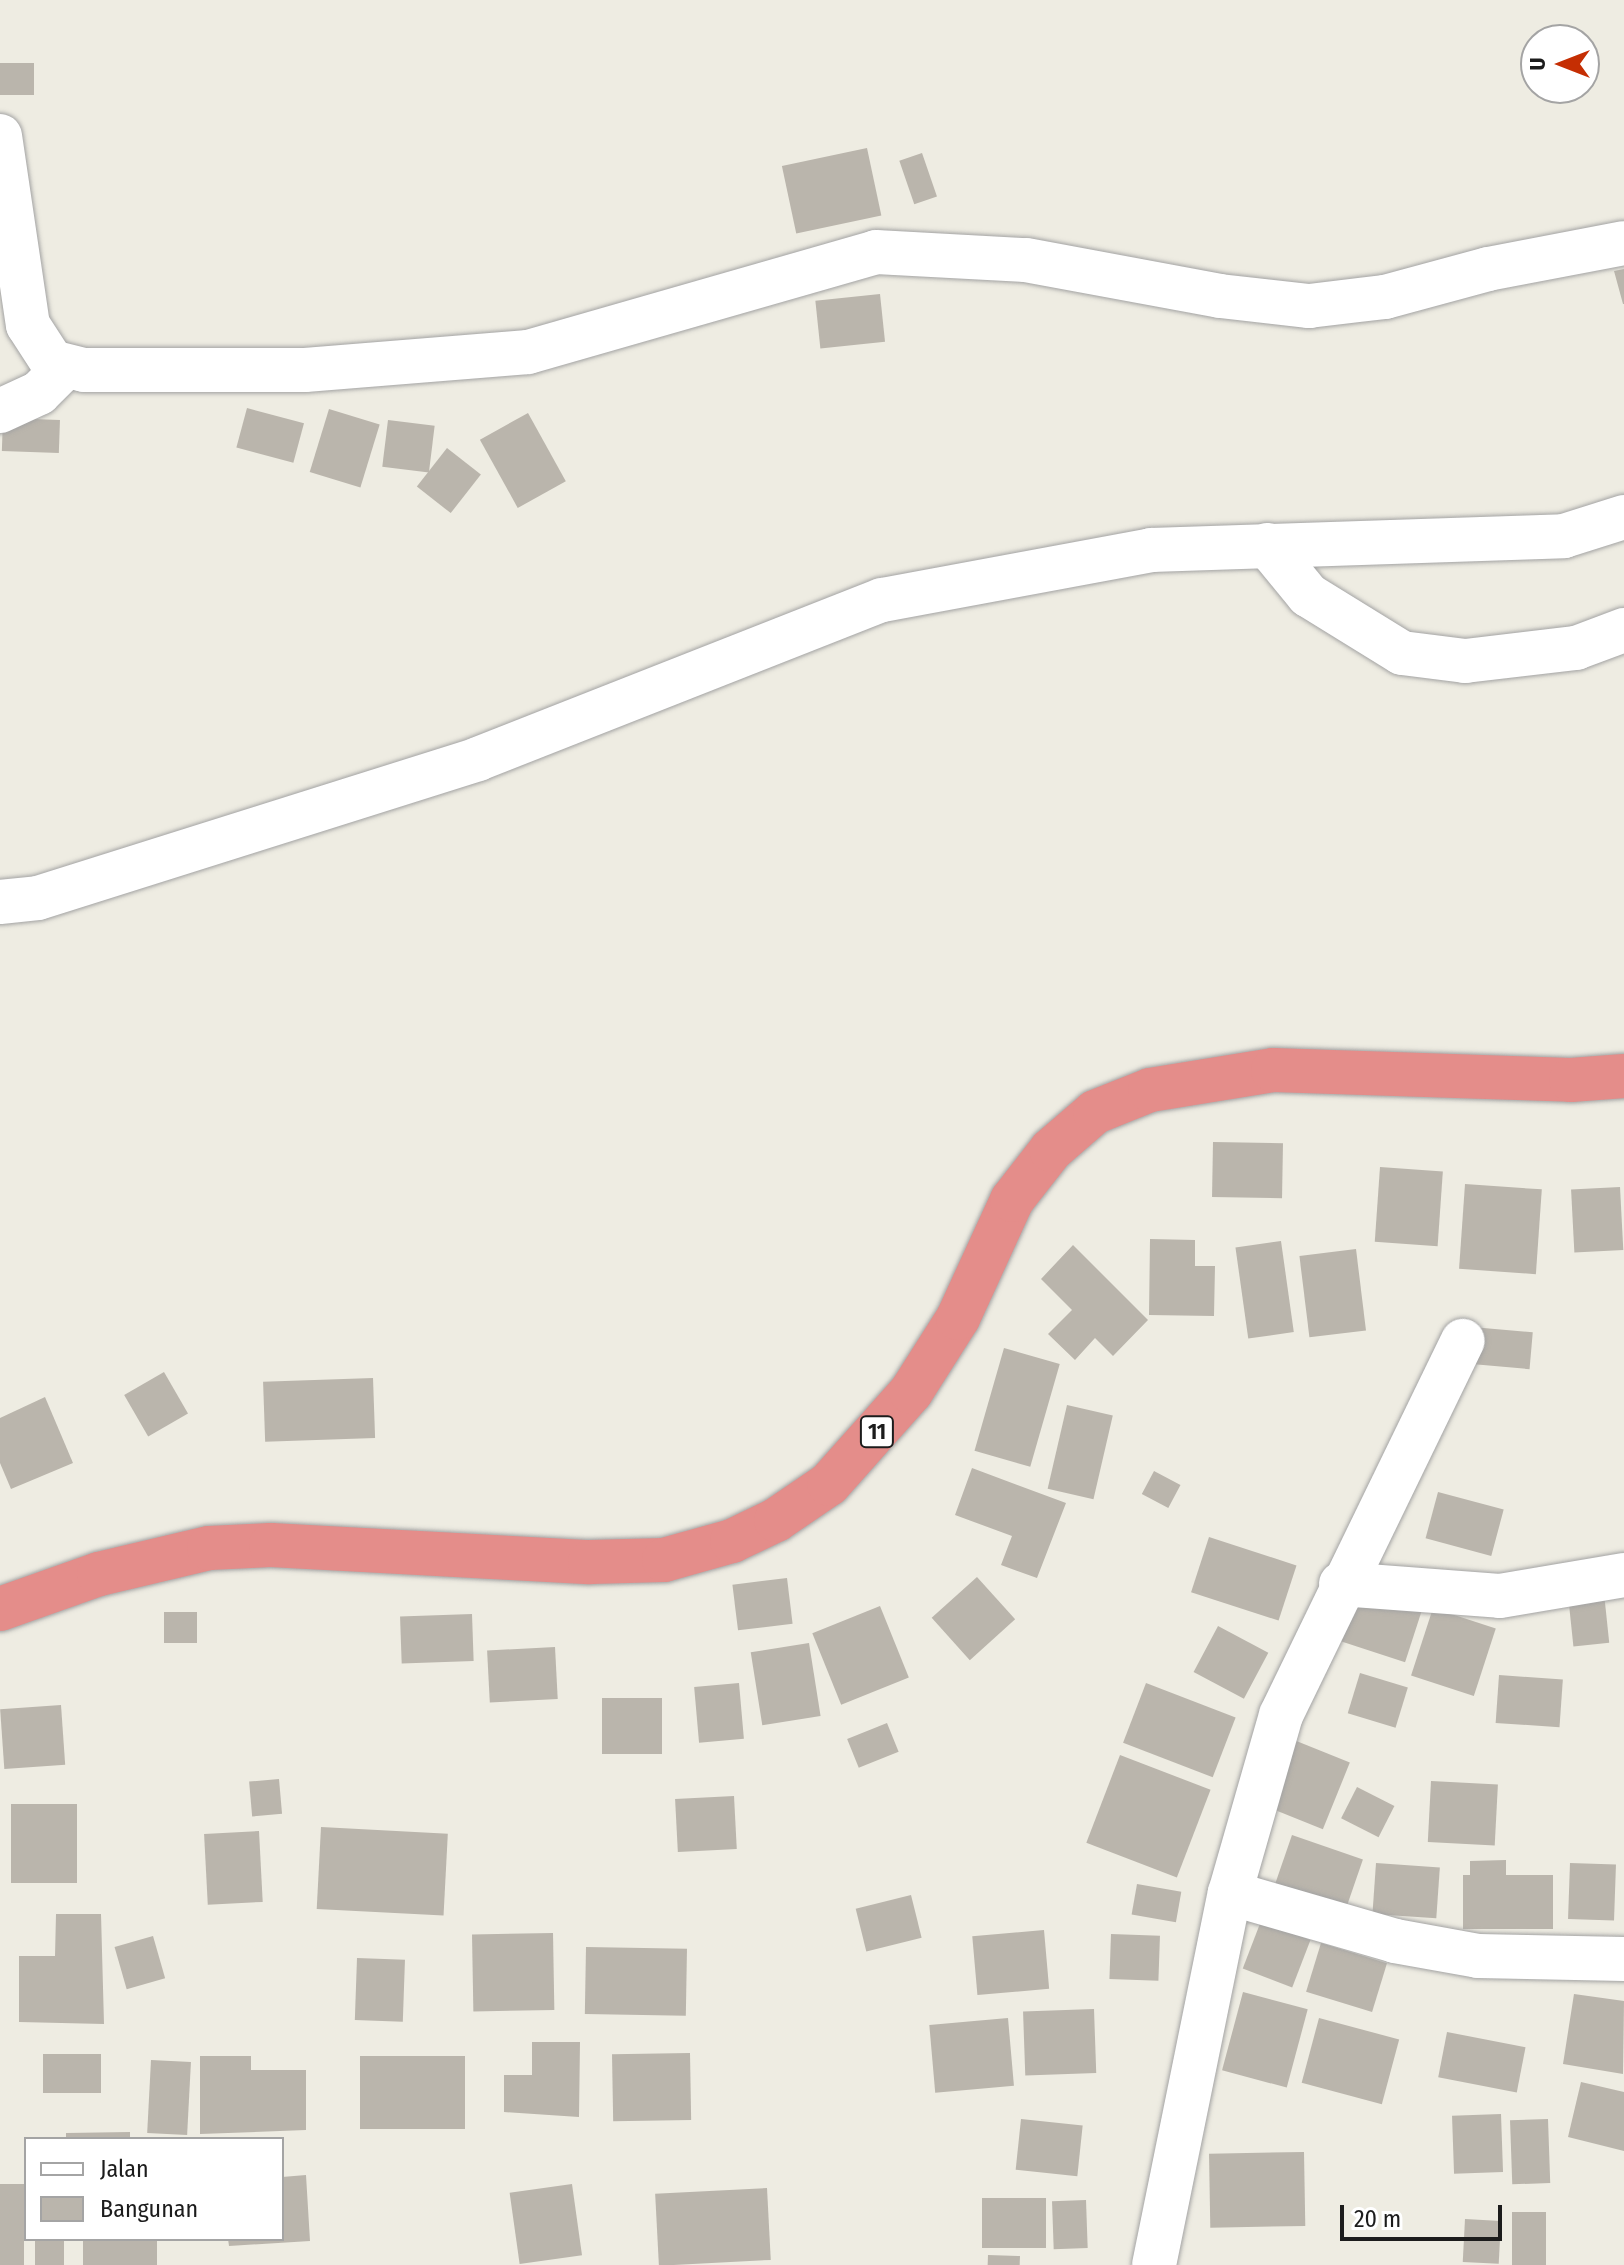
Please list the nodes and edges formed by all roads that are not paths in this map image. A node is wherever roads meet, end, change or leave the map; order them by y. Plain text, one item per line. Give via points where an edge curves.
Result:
1 (0, 136) edge
2 (1624, 243) edge
3 (65, 367) junction
4 (0, 411) edge
5 (1624, 517) edge
6 (1267, 545) junction
7 (1624, 630) edge
8 (0, 902) edge
9 (1624, 1076) edge
10 (1463, 1341) dead end
11 (1624, 1575) edge
12 (1341, 1584) junction
13 (0, 1609) edge
14 (1230, 1893) junction
15 (1624, 1959) edge
16 (1154, 2265) edge

1 - 3 street via 28,325 38,346
2 - 3 street via 1488,269 1385,297 1309,306 1220,296 1026,260 876,252 528,352 305,370
3 - 4 street via 39,393
5 - 6 street via 1564,536
6 - 7 street via 1308,595 1402,653 1465,661 1576,648
6 - 8 street via 1151,550 882,600 478,759 38,898
9 - 13 highway, 11 via 1555,1080 1273,1070 1150,1090 1095,1112 1051,1150 1012,1200 958,1318 911,1392 829,1484 776,1520 732,1541 664,1560 590,1562 271,1545 209,1548 99,1574
10 - 12 street
11 - 12 street via 1500,1596
12 - 14 street via 1281,1715
14 - 15 street via 1395,1941 1478,1956
14 - 16 street

